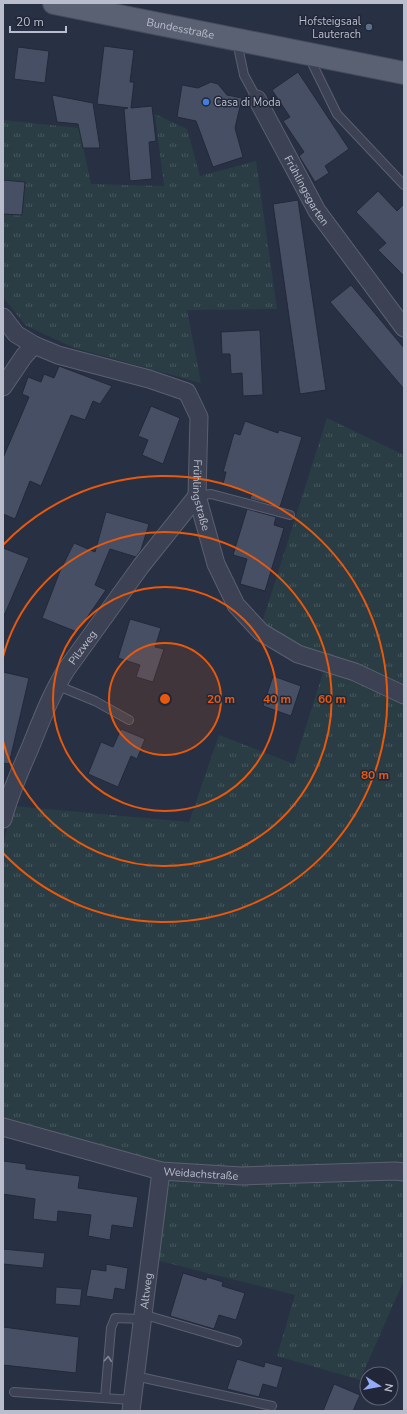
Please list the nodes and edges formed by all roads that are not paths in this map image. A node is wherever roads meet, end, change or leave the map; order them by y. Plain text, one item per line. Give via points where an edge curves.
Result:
1 (54, 3) edge
2 (236, 38) junction
3 (306, 53) junction
4 (404, 73) edge
5 (257, 99) joint
6 (404, 185) edge
7 (3, 317) edge
8 (404, 328) edge
9 (34, 345) junction
10 (3, 387) edge
11 (197, 496) junction
12 (290, 516) dead end
13 (56, 685) junction
14 (404, 695) edge
15 (129, 720) dead end
16 (3, 819) edge
17 (3, 1127) edge
18 (161, 1171) junction
19 (404, 1172) edge
20 (142, 1317) junction
21 (237, 1342) dead end
22 (135, 1376) junction
23 (14, 1392) dead end
24 (105, 1398) junction
25 (131, 1406) edge
26 (272, 1406) dead end

1 - 2 main road, Bundesstraße
2 - 3 main road, Bundesstraße
2 - 5 lane, Frühlingsgarten via 244,75
3 - 4 main road, Bundesstraße
3 - 6 lane via 337,114
5 - 8 street, Frühlingsgarten via 317,211
7 - 9 street, Frühlingstraße via 16,334
9 - 10 street
9 - 11 street, Frühlingstraße via 58,355 149,379 187,392 199,417
11 - 12 lane via 211,494
11 - 13 street, Pilzweg via 141,566
11 - 14 street, Frühlingstraße via 216,564 236,605 261,632 298,654 355,672
13 - 15 lane via 95,701
13 - 16 street, Pilzweg
17 - 18 street, Weidachstraße
18 - 19 street, Weidachstraße via 241,1176
18 - 20 street, Altweg
20 - 21 lane
20 - 22 street, Altweg
24 -> 20 lane via 111,1328 115,1318
22 - 25 street, Altweg
22 - 26 lane
23 - 24 lane
24 - 25 lane

